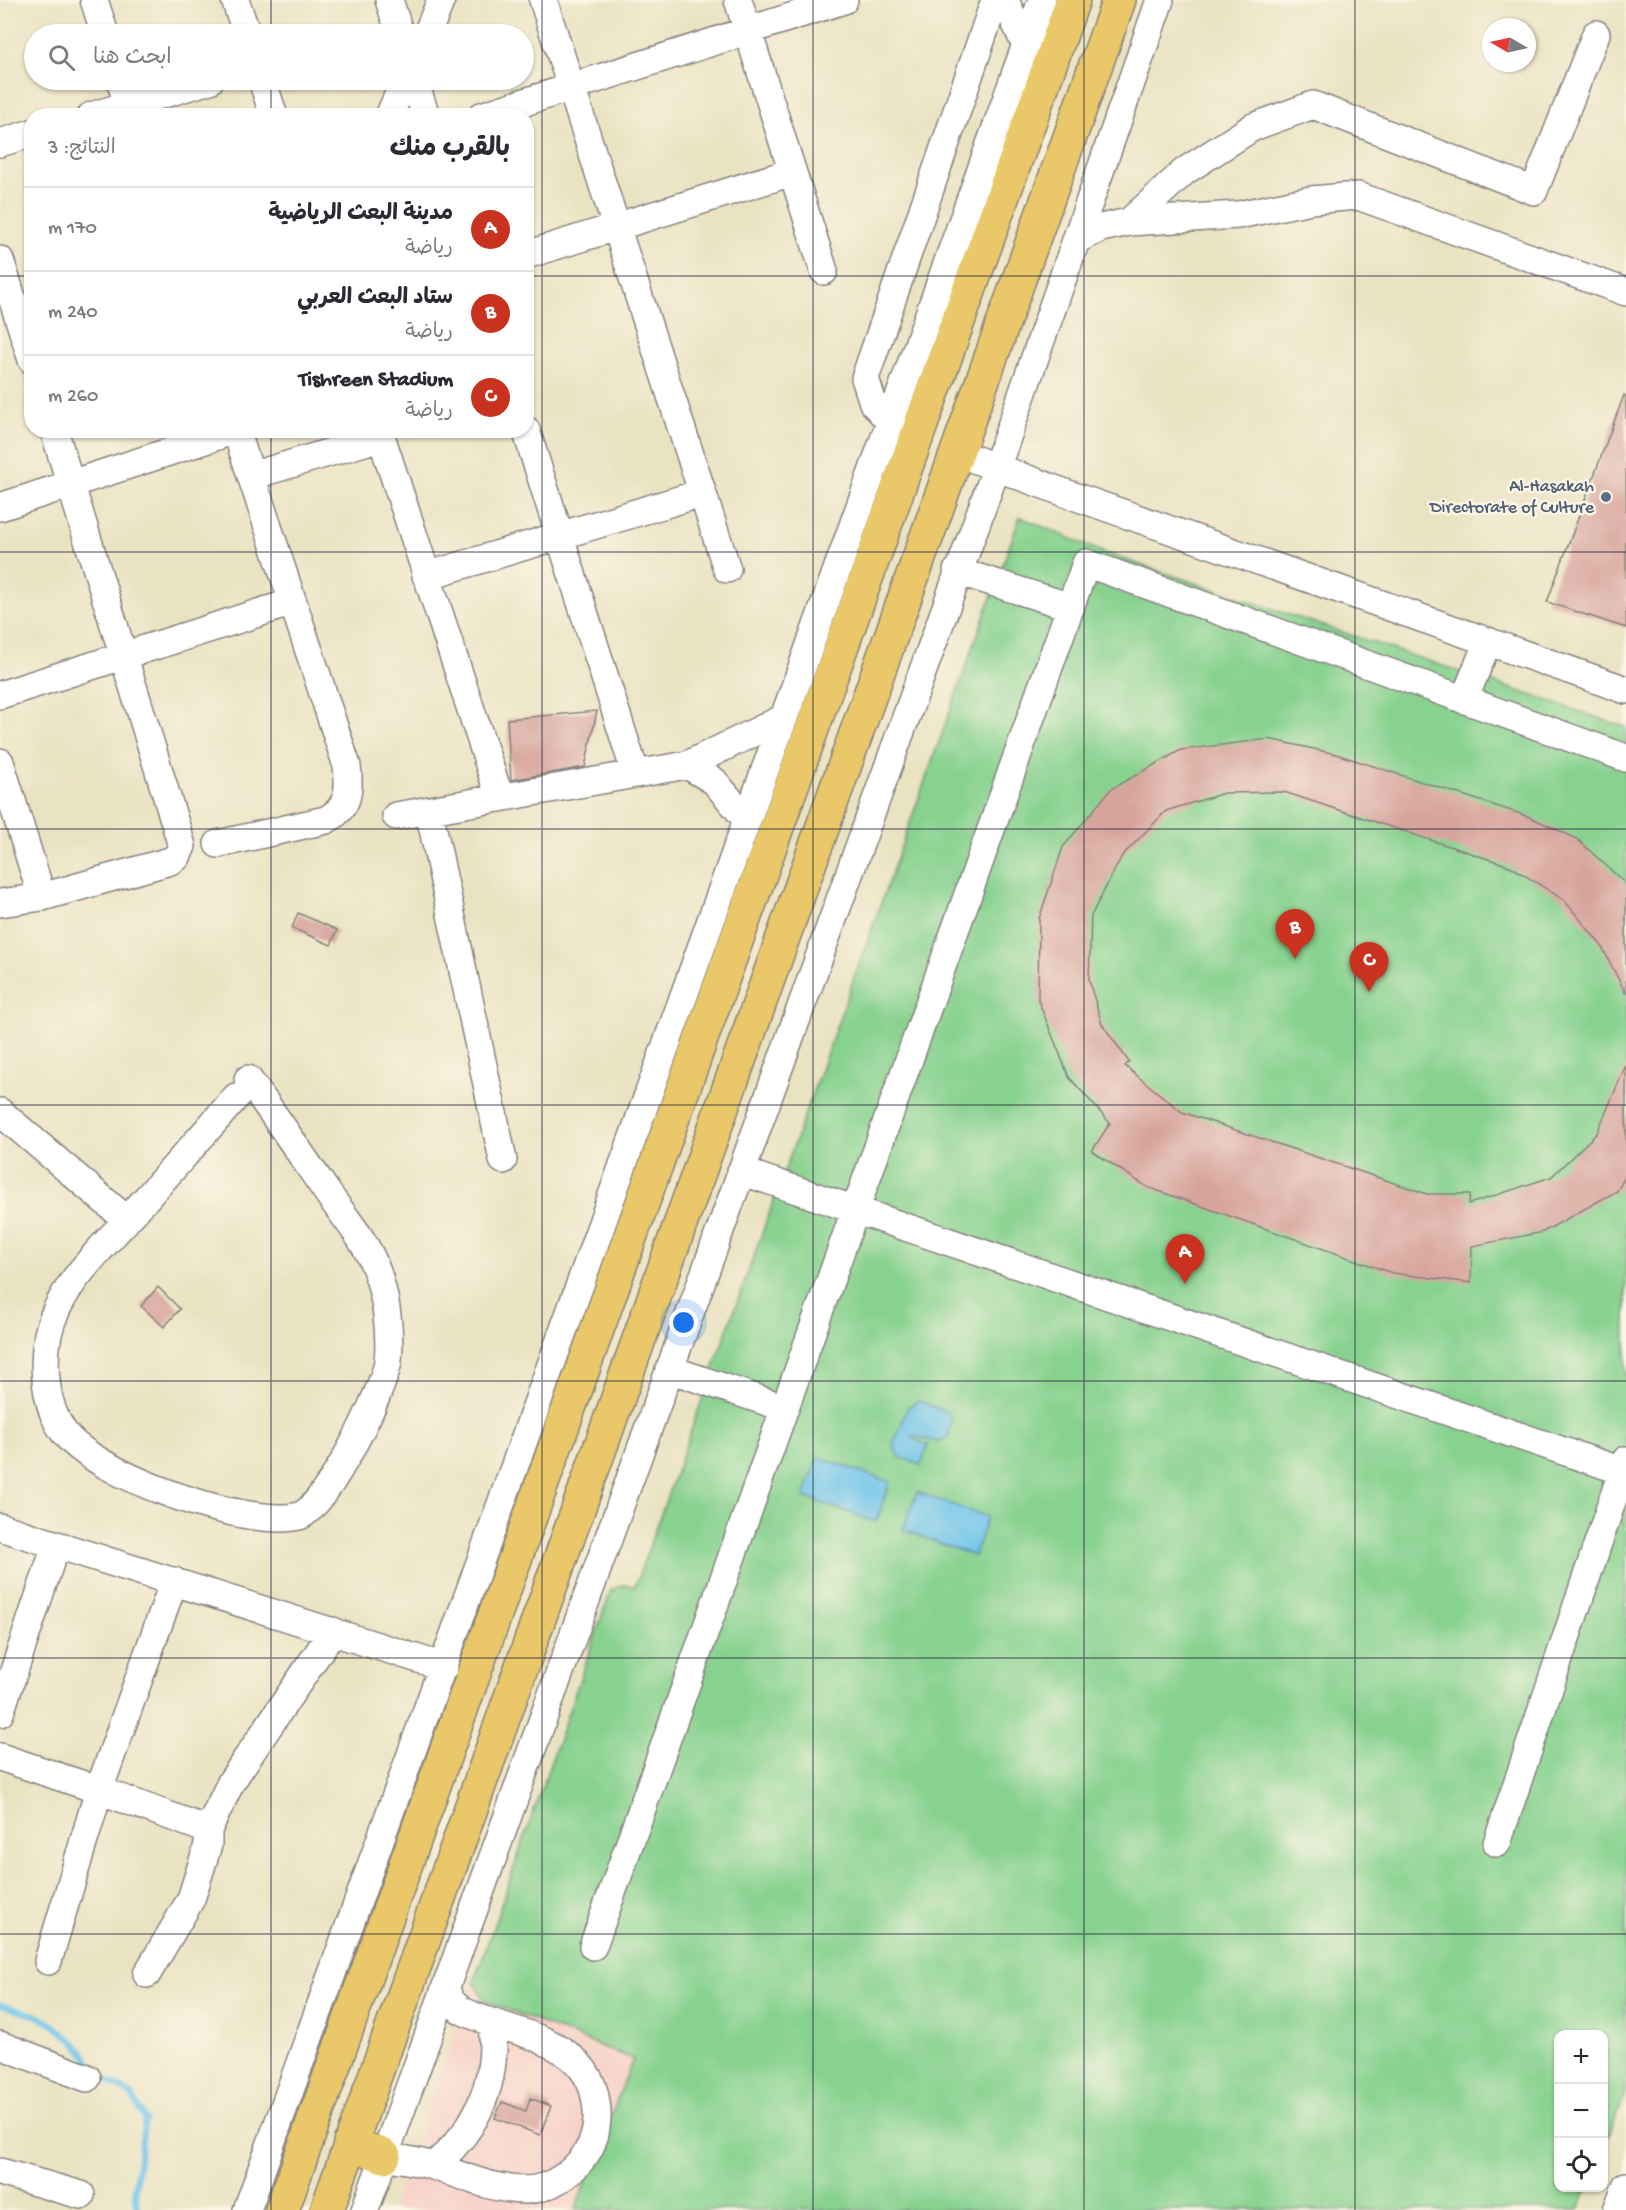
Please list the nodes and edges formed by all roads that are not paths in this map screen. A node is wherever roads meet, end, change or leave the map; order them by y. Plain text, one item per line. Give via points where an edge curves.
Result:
1 (94, 0) edge
2 (236, 0) edge
3 (389, 0) edge
4 (441, 0) edge
5 (543, 0) edge
6 (738, 0) edge
7 (844, 0) edge
8 (995, 0) edge
9 (1005, 0) edge
10 (1042, 0) edge
11 (1073, 0) edge
12 (1119, 0) edge
13 (1160, 0) edge
14 (102, 24) edge
15 (244, 24) edge
16 (397, 24) edge
17 (431, 24) edge
18 (748, 32) junction
19 (1596, 34) dead end
20 (1026, 46) junction
21 (571, 87) junction
22 (168, 90) edge
23 (265, 90) edge
24 (401, 90) edge
25 (417, 90) edge
26 (127, 100) edge
27 (109, 108) edge
28 (271, 108) edge
29 (393, 108) edge
30 (423, 108) edge
31 (506, 108) edge
32 (24, 136) edge
33 (0, 143) edge
34 (792, 172) junction
35 (1129, 222) junction
36 (616, 227) junction
37 (1076, 240) junction
38 (534, 253) edge
39 (0, 260) edge
40 (824, 271) dead end
41 (1626, 292) edge
42 (17, 320) edge
43 (24, 339) edge
44 (904, 427) junction
45 (56, 438) edge
46 (211, 438) edge
47 (239, 438) edge
48 (368, 438) edge
49 (381, 438) edge
50 (529, 438) edge
51 (958, 453) junction
52 (996, 468) junction
53 (251, 476) junction
54 (70, 484) junction
55 (702, 493) junction
56 (0, 507) edge
57 (560, 536) junction
58 (727, 569) dead end
59 (957, 571) junction
60 (426, 576) junction
61 (293, 602) junction
62 (1071, 606) junction
63 (1488, 641) junction
64 (124, 656) junction
65 (1626, 690) edge
66 (0, 695) edge
67 (1464, 700) junction
68 (784, 718) junction
69 (1626, 758) edge
70 (0, 762) edge
71 (687, 765) junction
72 (635, 772) junction
73 (500, 798) junction
74 (429, 810) junction
75 (396, 816) dead end
76 (747, 820) junction
77 (218, 844) dead end
78 (42, 897) junction
79 (0, 903) edge
80 (0, 1112) edge
81 (503, 1160) dead end
82 (741, 1171) junction
83 (855, 1211) junction
84 (127, 1220) junction
85 (669, 1369) junction
86 (784, 1408) junction
87 (1624, 1466) edge
88 (0, 1527) edge
89 (56, 1545) junction
90 (174, 1581) junction
91 (333, 1631) junction
92 (444, 1667) junction
93 (0, 1713) edge
94 (0, 1757) edge
95 (99, 1790) junction
96 (208, 1830) junction
97 (1497, 1842) dead end
98 (593, 1946) dead end
99 (48, 1961) dead end
100 (147, 1974) dead end
101 (445, 1989) junction
102 (492, 2022) junction
103 (0, 2045) edge
104 (87, 2078) dead end
105 (350, 2143) junction
106 (384, 2156) junction
107 (432, 2166) junction
108 (0, 2172) edge
109 (1626, 2186) edge
110 (81, 2195) dead end
111 (247, 2210) edge
112 (282, 2210) edge
113 (327, 2210) edge
114 (365, 2210) edge
115 (1617, 2210) edge

1 - 14 street
2 - 15 street
3 - 16 street
4 - 17 street
5 - 21 street
6 - 18 street
7 - 18 street
8 - 44 street via 865,378 873,403
9 - 20 street
10 - 20 street
11 - 44 main road
12 - 51 main road
13 - 37 street
18 - 21 street
18 - 34 street
19 - 35 street via 1534,191 1313,105 1253,127 1185,171
20 - 44 street
21 - 31 street
21 - 36 street
22 - 26 street
23 - 28 street
24 - 29 street
25 - 30 street
26 - 27 street
32 - 33 street
34 - 36 street
34 - 40 street
35 - 37 street via 1101,228
35 - 41 street via 1238,215 1311,200 1358,196
36 - 38 street
36 - 55 street
37 - 52 street
39 - 42 street
42 - 43 street
44 - 51 main road via 947,435
44 - 68 street
44 - 112 main road
45 - 54 street
46 - 54 street
47 - 53 street
48 - 53 street
49 - 60 street
50 - 57 street
51 - 52 street
51 - 105 main road
52 - 59 street
52 - 63 street
53 - 61 street
54 - 56 street
54 - 64 street
55 - 57 street
55 - 58 street
57 - 60 street
57 - 72 street
59 - 62 street
59 - 82 street
60 - 73 street
61 - 64 street
61 - 77 street via 347,766 349,792 338,813 326,820
62 - 67 street via 1086,563
62 - 83 street
63 - 65 street
63 - 67 street
64 - 66 street
64 - 78 street via 182,839 180,853 170,861
67 - 69 street
68 - 71 street
68 - 76 street
70 - 78 street
71 - 72 street
71 - 76 street via 714,781
72 - 73 street
73 - 74 street
74 - 75 street
74 - 81 street
76 - 92 street
78 - 79 street
80 - 84 street
82 - 83 street
82 - 85 street
83 - 86 street
83 - 87 street
84 - 84 street via 242,1088 367,1249 380,1281 387,1321 388,1363 379,1391 332,1484 308,1512 286,1518 256,1514 162,1491 114,1471 77,1447 64,1433 51,1406 46,1368 53,1318 72,1283
85 - 86 street
85 - 101 street
86 - 98 street
87 - 97 street
88 - 89 street
89 - 90 street
89 - 93 street
90 - 91 street
90 - 95 street
91 - 92 street
91 - 96 street via 231,1782
92 - 111 street
94 - 95 street
95 - 96 street
95 - 99 street
96 - 100 street via 208,1845 191,1899
101 - 102 street via 461,2010
101 - 106 street
102 - 107 street via 493,2063 483,2103 462,2138
102 - 107 street via 545,2041 576,2061 588,2076 598,2113 589,2149 579,2165 564,2177 528,2190 487,2185
103 - 104 street
105 - 106 main road
105 - 113 main road
106 - 107 street
106 - 114 street
108 - 110 street
109 - 115 street

